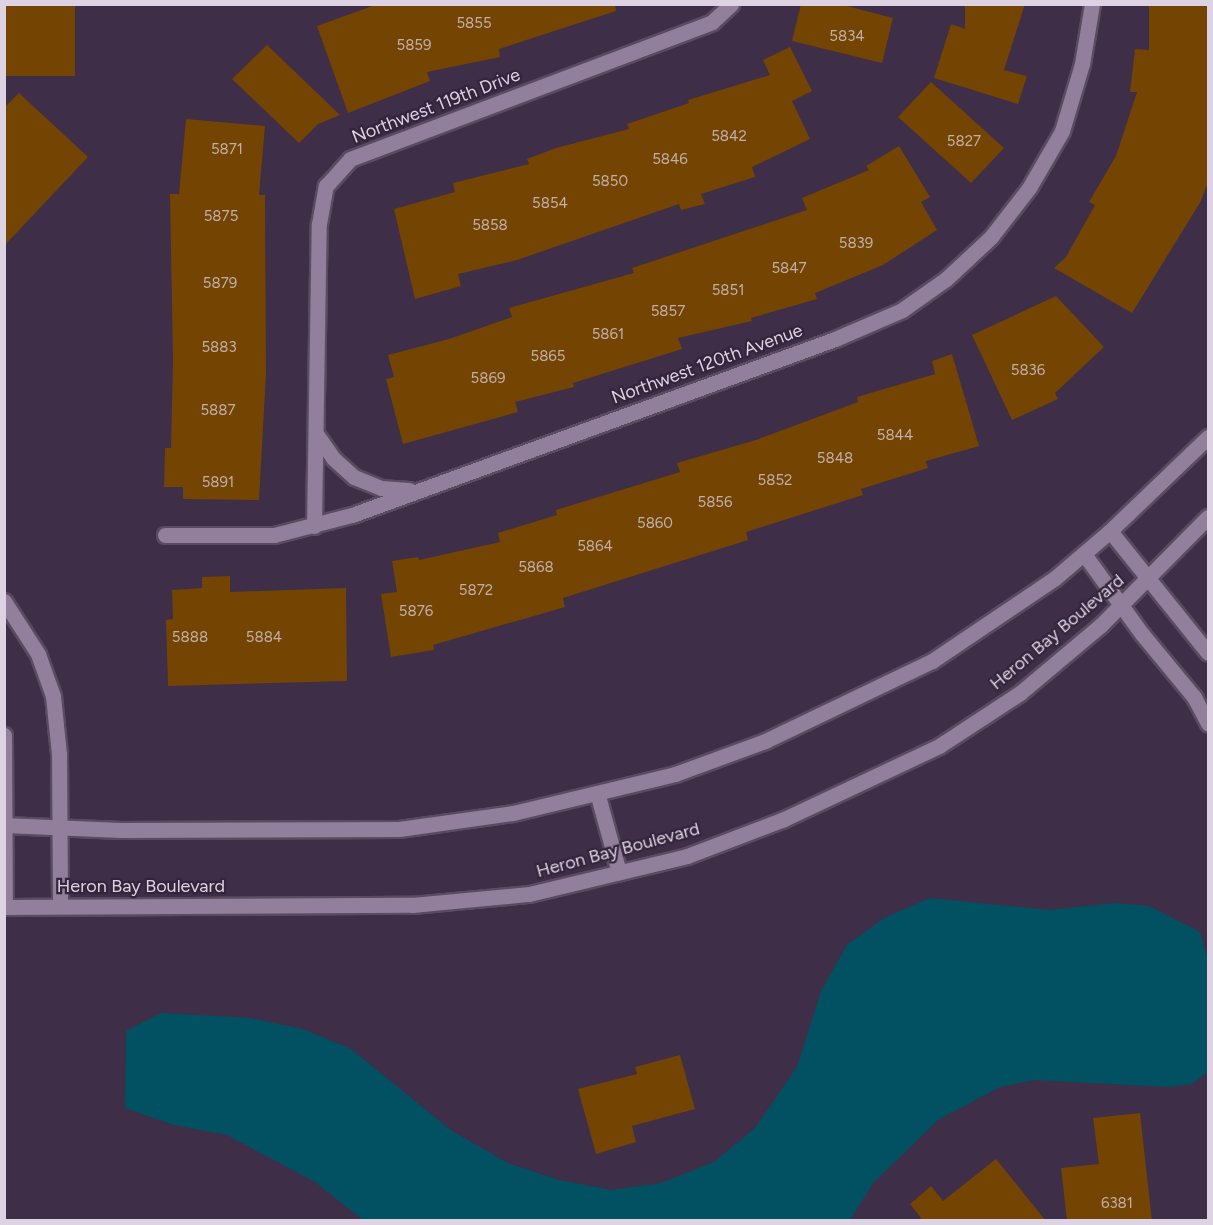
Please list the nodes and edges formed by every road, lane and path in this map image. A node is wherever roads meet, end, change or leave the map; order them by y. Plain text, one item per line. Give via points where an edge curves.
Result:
1 (730, 4) edge
2 (1092, 4) edge
3 (316, 435) junction
4 (1209, 437) edge
5 (415, 490) junction
6 (1209, 517) edge
7 (314, 526) junction
8 (1110, 531) junction
9 (165, 535) dead end
10 (1084, 554) junction
11 (1148, 580) junction
12 (4, 601) edge
13 (1122, 605) junction
14 (1209, 652) edge
15 (1209, 723) edge
16 (4, 735) edge
17 (598, 796) junction
18 (5, 825) edge
19 (58, 825) junction
20 (619, 872) junction
21 (60, 906) junction
22 (5, 907) edge

1 - 3 street, Northwest 119th Drive via 712,22 350,159 326,186 319,224
2 - 5 street, Northwest 120th Avenue via 1083,64 1062,130 1029,188 991,237 946,279 902,310 835,339
3 - 5 street via 354,477 381,488
3 - 7 street, Northwest 119th Drive
4 - 8 street
5 - 7 street, Northwest 120th Avenue
6 - 11 street, Heron Bay Boulevard
7 - 9 street, Northwest 120th Avenue via 274,535
8 - 10 street
8 - 11 street
10 - 13 street
10 - 17 street via 932,661 765,741 675,774
11 - 13 street, Heron Bay Boulevard
11 - 14 street
12 - 19 street via 38,654 53,696 59,754
13 - 15 street via 1194,697
13 - 20 street, Heron Bay Boulevard via 1020,693 939,746 784,819 687,856
16 - 18 street
17 - 19 street via 399,829 121,830
17 - 20 street
18 - 19 street
18 - 22 street
19 - 21 street
20 - 21 street, Heron Bay Boulevard via 529,894 412,905
21 - 22 street, Heron Bay Boulevard

